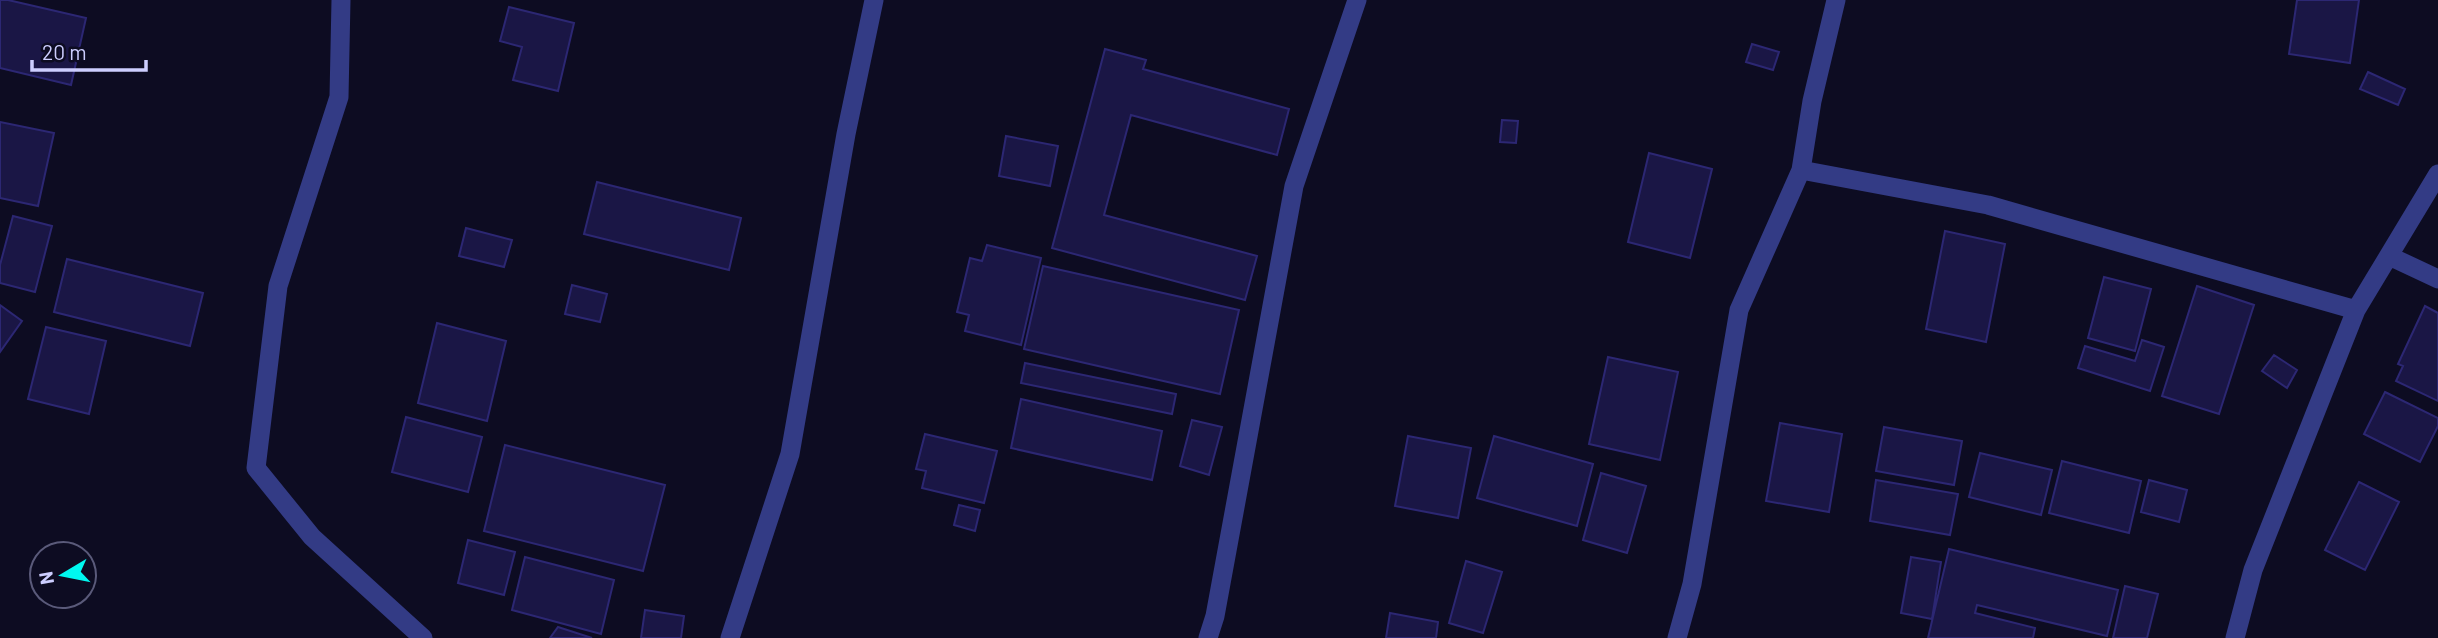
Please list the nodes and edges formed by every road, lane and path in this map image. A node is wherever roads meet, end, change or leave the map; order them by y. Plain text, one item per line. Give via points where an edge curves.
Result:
1 (341, 0) edge
2 (874, 0) edge
3 (1357, 0) edge
4 (1836, 0) edge
5 (1801, 170) junction
6 (2438, 174) edge
7 (2389, 256) junction
8 (2438, 279) edge
9 (2356, 310) junction
10 (423, 638) edge
11 (730, 638) edge
12 (1208, 638) edge
13 (1677, 638) edge
14 (2235, 638) edge

1 - 10 street via 339,97 278,286 256,468 312,537
2 - 11 street via 845,134 790,454
3 - 12 street via 1294,186
4 - 5 street
5 - 9 street via 1988,205
5 - 13 street via 1739,310 1692,584
6 - 7 street
7 - 8 street
7 - 9 street
9 - 14 street via 2253,570

